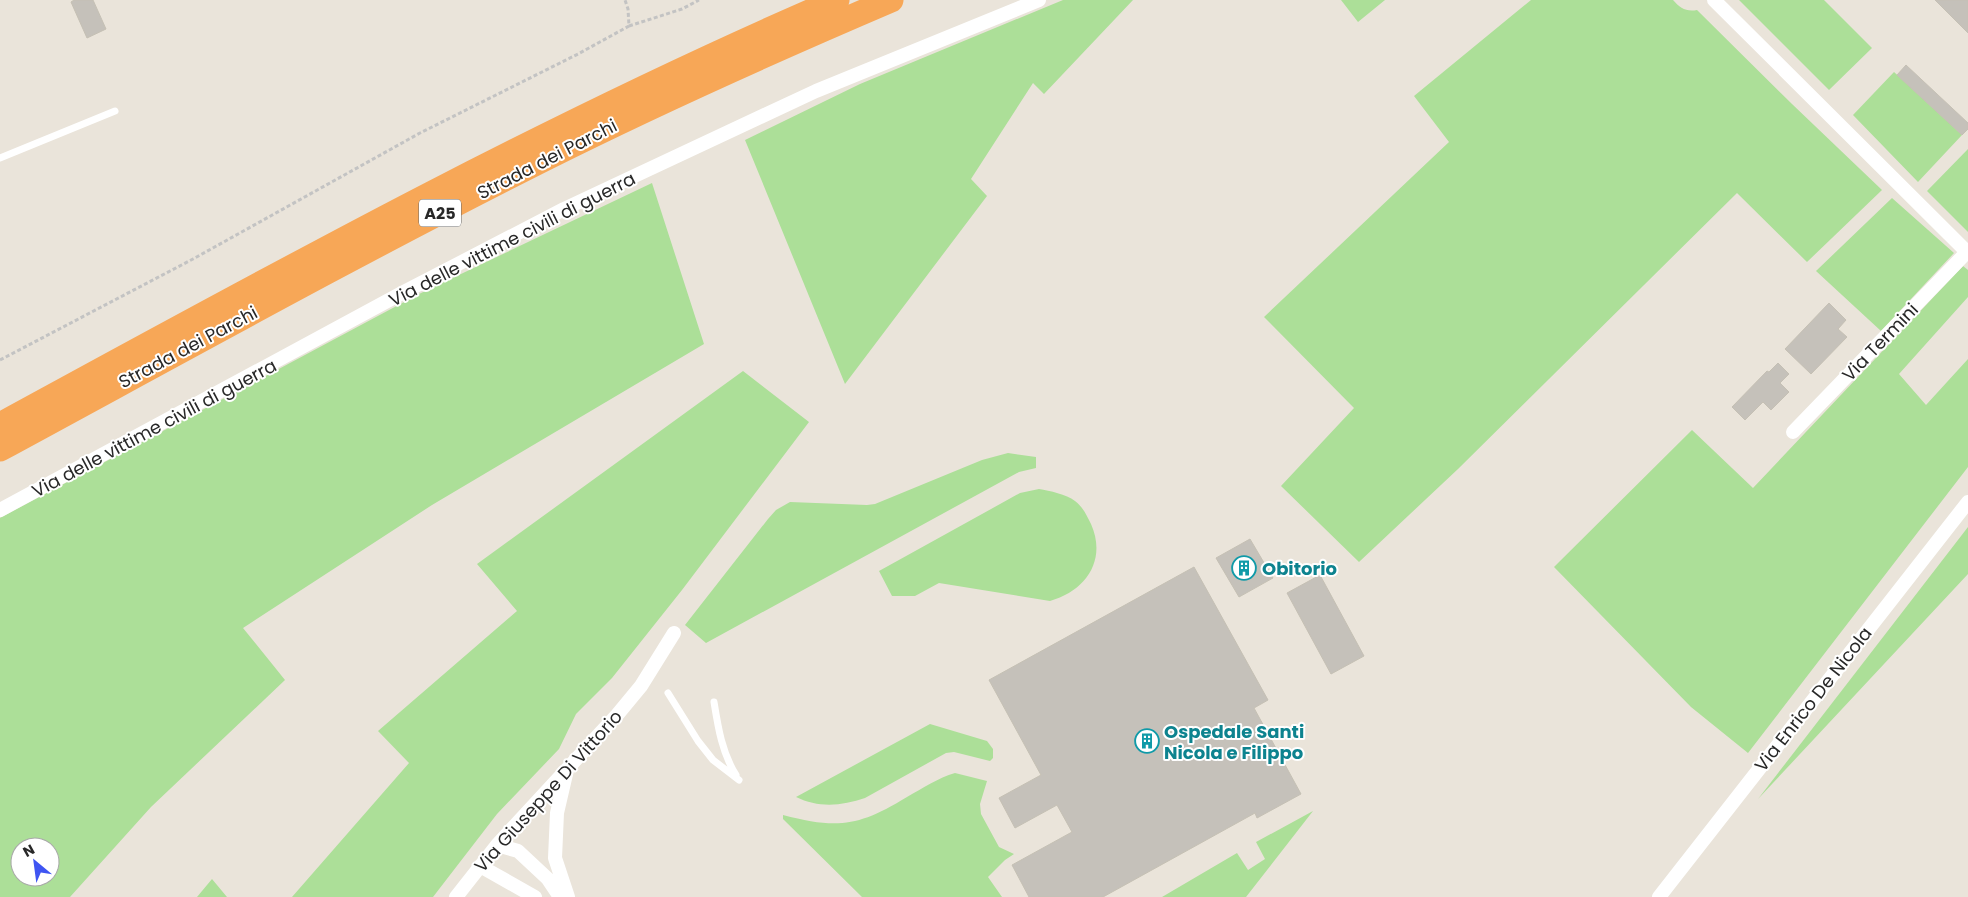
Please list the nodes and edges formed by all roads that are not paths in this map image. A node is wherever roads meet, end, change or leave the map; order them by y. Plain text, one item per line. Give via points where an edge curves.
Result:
1 (837, 0) edge
2 (891, 0) edge
3 (1039, 0) edge
4 (1714, 0) edge
5 (115, 111) dead end
6 (0, 158) edge
7 (1967, 253) edge
8 (0, 425) edge
9 (1793, 432) dead end
10 (0, 449) edge
11 (1968, 502) edge
12 (0, 510) edge
13 (674, 633) dead end
14 (668, 693) dead end
15 (714, 702) dead end
16 (567, 769) junction
17 (497, 845) junction
18 (480, 866) junction
19 (456, 897) edge
20 (535, 897) edge
21 (560, 897) edge
22 (568, 897) edge
23 (1659, 897) edge

1 - 8 highway, Strada dei Parchi / A25 via 688,66 490,163
2 - 10 highway, Strada dei Parchi / A25 via 710,79 544,159 377,245
3 - 12 street, Via delle vittime civili di guerra via 816,91 564,209
4 - 7 street
5 - 6 lane
7 - 9 street, Via Termini
11 - 23 street, Via Enrico De Nicola
13 - 16 street, Via Giuseppe Di Vittorio via 641,686
14 - 15 lane via 713,760 738,780 719,734
16 - 17 street, Via Giuseppe Di Vittorio
16 - 22 street via 557,813 555,858
17 - 18 street, Via Giuseppe Di Vittorio
17 - 21 street via 518,851 548,879
18 - 19 street, Via Giuseppe Di Vittorio
18 - 20 street

